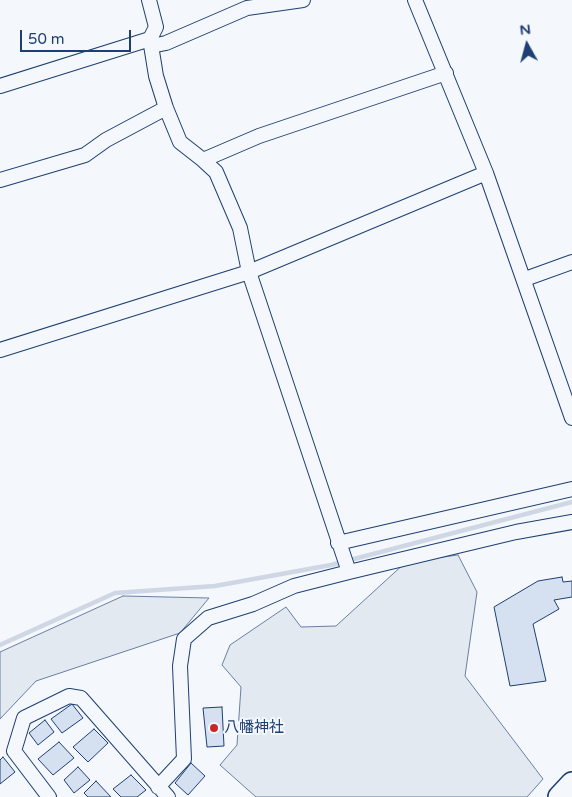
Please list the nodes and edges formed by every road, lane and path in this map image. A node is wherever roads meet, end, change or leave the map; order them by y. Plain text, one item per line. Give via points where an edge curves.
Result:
1 (149, 0) edge
2 (303, 0) edge
3 (415, 0) edge
4 (150, 43) junction
5 (446, 73) junction
6 (0, 86) edge
7 (166, 108) junction
8 (203, 160) junction
9 (486, 173) junction
10 (0, 180) edge
11 (572, 262) edge
12 (249, 272) junction
13 (525, 279) junction
14 (0, 350) edge
15 (572, 418) edge
16 (572, 489) edge
17 (572, 522) edge
18 (344, 560) junction
19 (572, 783) edge
20 (158, 787) junction
21 (49, 797) edge
22 (168, 797) edge
23 (559, 797) edge

1 - 4 street via 156,27
2 - 4 street via 248,8 166,43
3 - 5 street
4 - 6 street
4 - 7 street
5 - 8 street via 259,136
5 - 9 street
7 - 8 street via 180,142
7 - 10 street via 85,155
8 - 12 street via 216,172 240,228
9 - 12 street
9 - 13 street
11 - 13 street
12 - 14 street
12 - 18 street
13 - 15 street
16 - 18 street
17 - 18 street
18 - 20 street via 253,604 208,618 184,639 180,666 184,759
19 - 23 main road
20 - 21 street via 81,698 69,696 24,718 14,751
20 - 22 street

